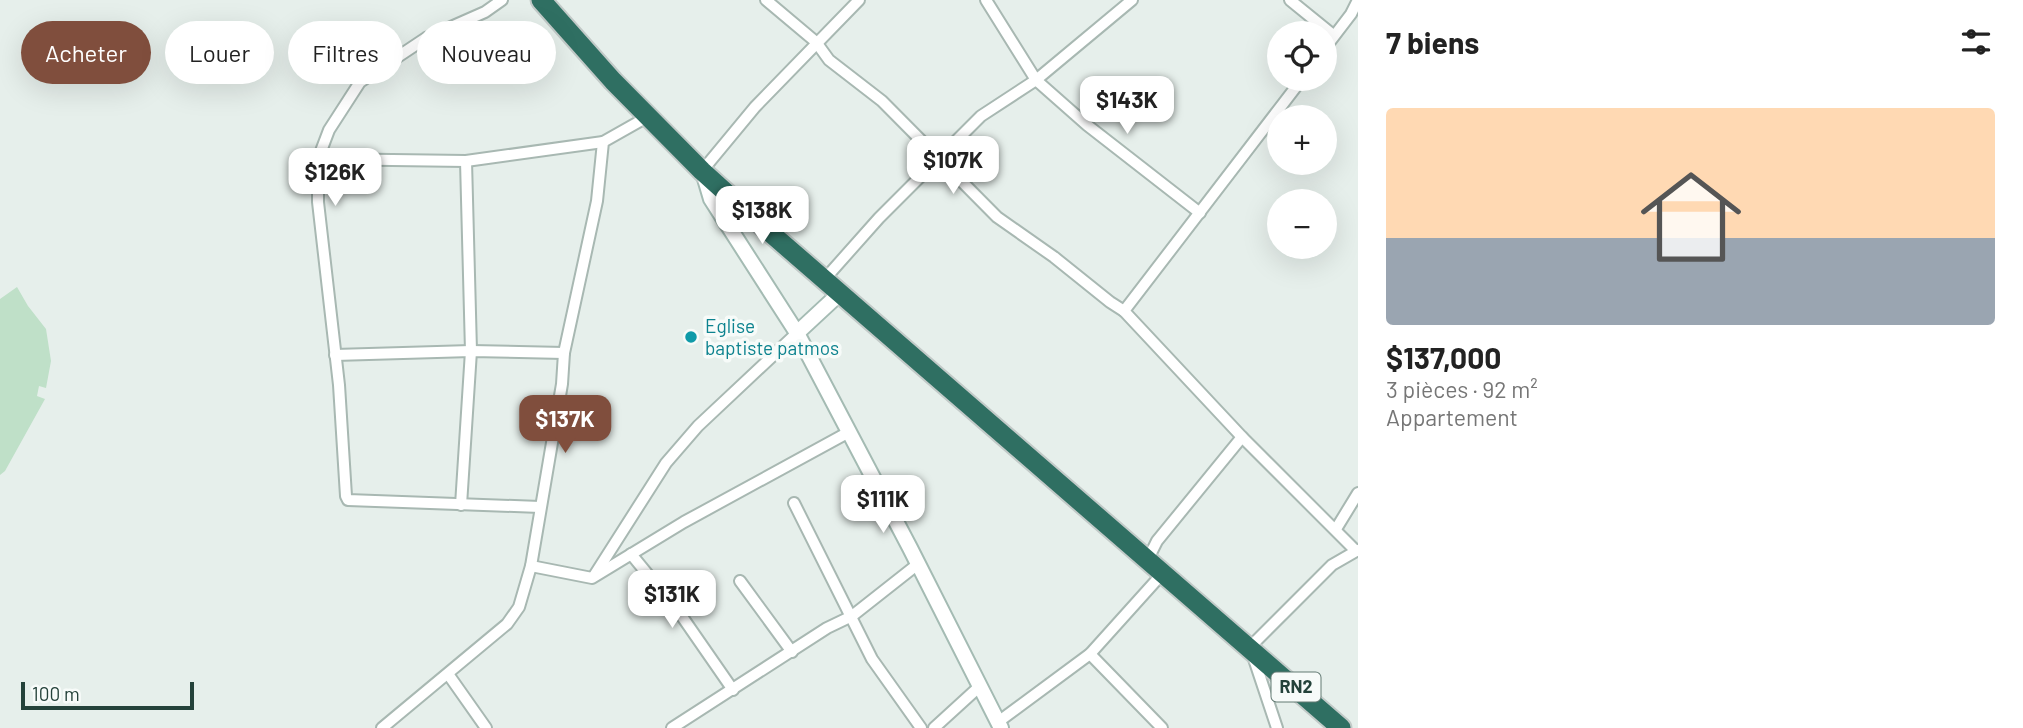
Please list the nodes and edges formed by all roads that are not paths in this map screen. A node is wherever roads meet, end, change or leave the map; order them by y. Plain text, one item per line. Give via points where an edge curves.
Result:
1 (502, 0) edge
2 (541, 0) edge
3 (766, 0) edge
4 (859, 0) edge
5 (986, 0) edge
6 (1132, 0) edge
7 (1290, 0) edge
8 (1358, 0) edge
9 (1316, 21) edge
10 (1337, 31) edge
11 (816, 42) junction
12 (1036, 80) junction
13 (1293, 91) edge
14 (649, 116) junction
15 (603, 142) junction
16 (318, 159) junction
17 (466, 160) junction
18 (938, 160) junction
19 (702, 170) junction
20 (1199, 213) junction
21 (823, 281) junction
22 (839, 294) junction
23 (1124, 311) junction
24 (797, 333) junction
25 (471, 351) junction
26 (564, 353) junction
27 (335, 355) junction
28 (849, 432) junction
29 (1241, 437) junction
30 (1358, 493) edge
31 (794, 503) dead end
32 (461, 505) junction
33 (540, 507) junction
34 (1336, 528) junction
35 (1357, 550) edge
36 (631, 554) junction
37 (918, 564) junction
38 (531, 566) junction
39 (1154, 568) junction
40 (592, 578) junction
41 (740, 581) dead end
42 (852, 615) junction
43 (1250, 647) junction
44 (792, 652) junction
45 (1090, 654) junction
46 (448, 674) junction
47 (980, 686) junction
48 (733, 690) junction
49 (999, 725) edge
50 (388, 726) edge
51 (486, 728) edge
52 (672, 728) edge
53 (921, 728) edge
54 (934, 728) edge
55 (1162, 728) edge
56 (1277, 728) edge
57 (1341, 728) edge

1 - 16 street via 426,38 360,82 329,130
2 - 14 highway, RN2
3 - 11 street
4 - 11 street
5 - 12 street
6 - 12 street
7 - 9 street
8 - 10 street
11 - 18 street via 829,60 882,101
11 - 19 street
12 - 18 street via 981,116
12 - 20 street
13 - 20 street
14 - 15 street
14 - 19 highway, RN2
15 - 17 street
15 - 26 street via 597,201
16 - 17 street
16 - 27 street via 318,202
17 - 25 street
18 - 21 street
18 - 23 street via 997,217
19 - 21 highway, RN2
19 - 24 street via 711,200
20 - 23 street
21 - 22 highway, RN2
22 - 24 street
22 - 39 highway, RN2
23 - 29 street
24 - 28 street
24 - 40 street via 698,426 666,463
25 - 26 street
25 - 27 street
25 - 32 street
26 - 33 street
27 - 32 street via 348,500
28 - 36 street
28 - 37 street
29 - 34 street
29 - 39 street via 1157,541
30 - 34 street
31 - 42 street
32 - 33 street
33 - 38 street
34 - 35 street
35 - 43 street via 1332,565
36 - 40 street
36 - 48 street
37 - 42 street
37 - 47 street
38 - 40 street
38 - 46 street via 519,607 507,624
39 - 43 highway, RN2
39 - 45 street
41 - 44 street
42 - 44 street
42 - 53 street via 872,659
43 - 56 street
43 - 57 highway, RN2
44 - 48 street
45 - 49 street
45 - 55 street
46 - 50 street
46 - 51 street
47 - 49 street
47 - 54 street
48 - 52 street

